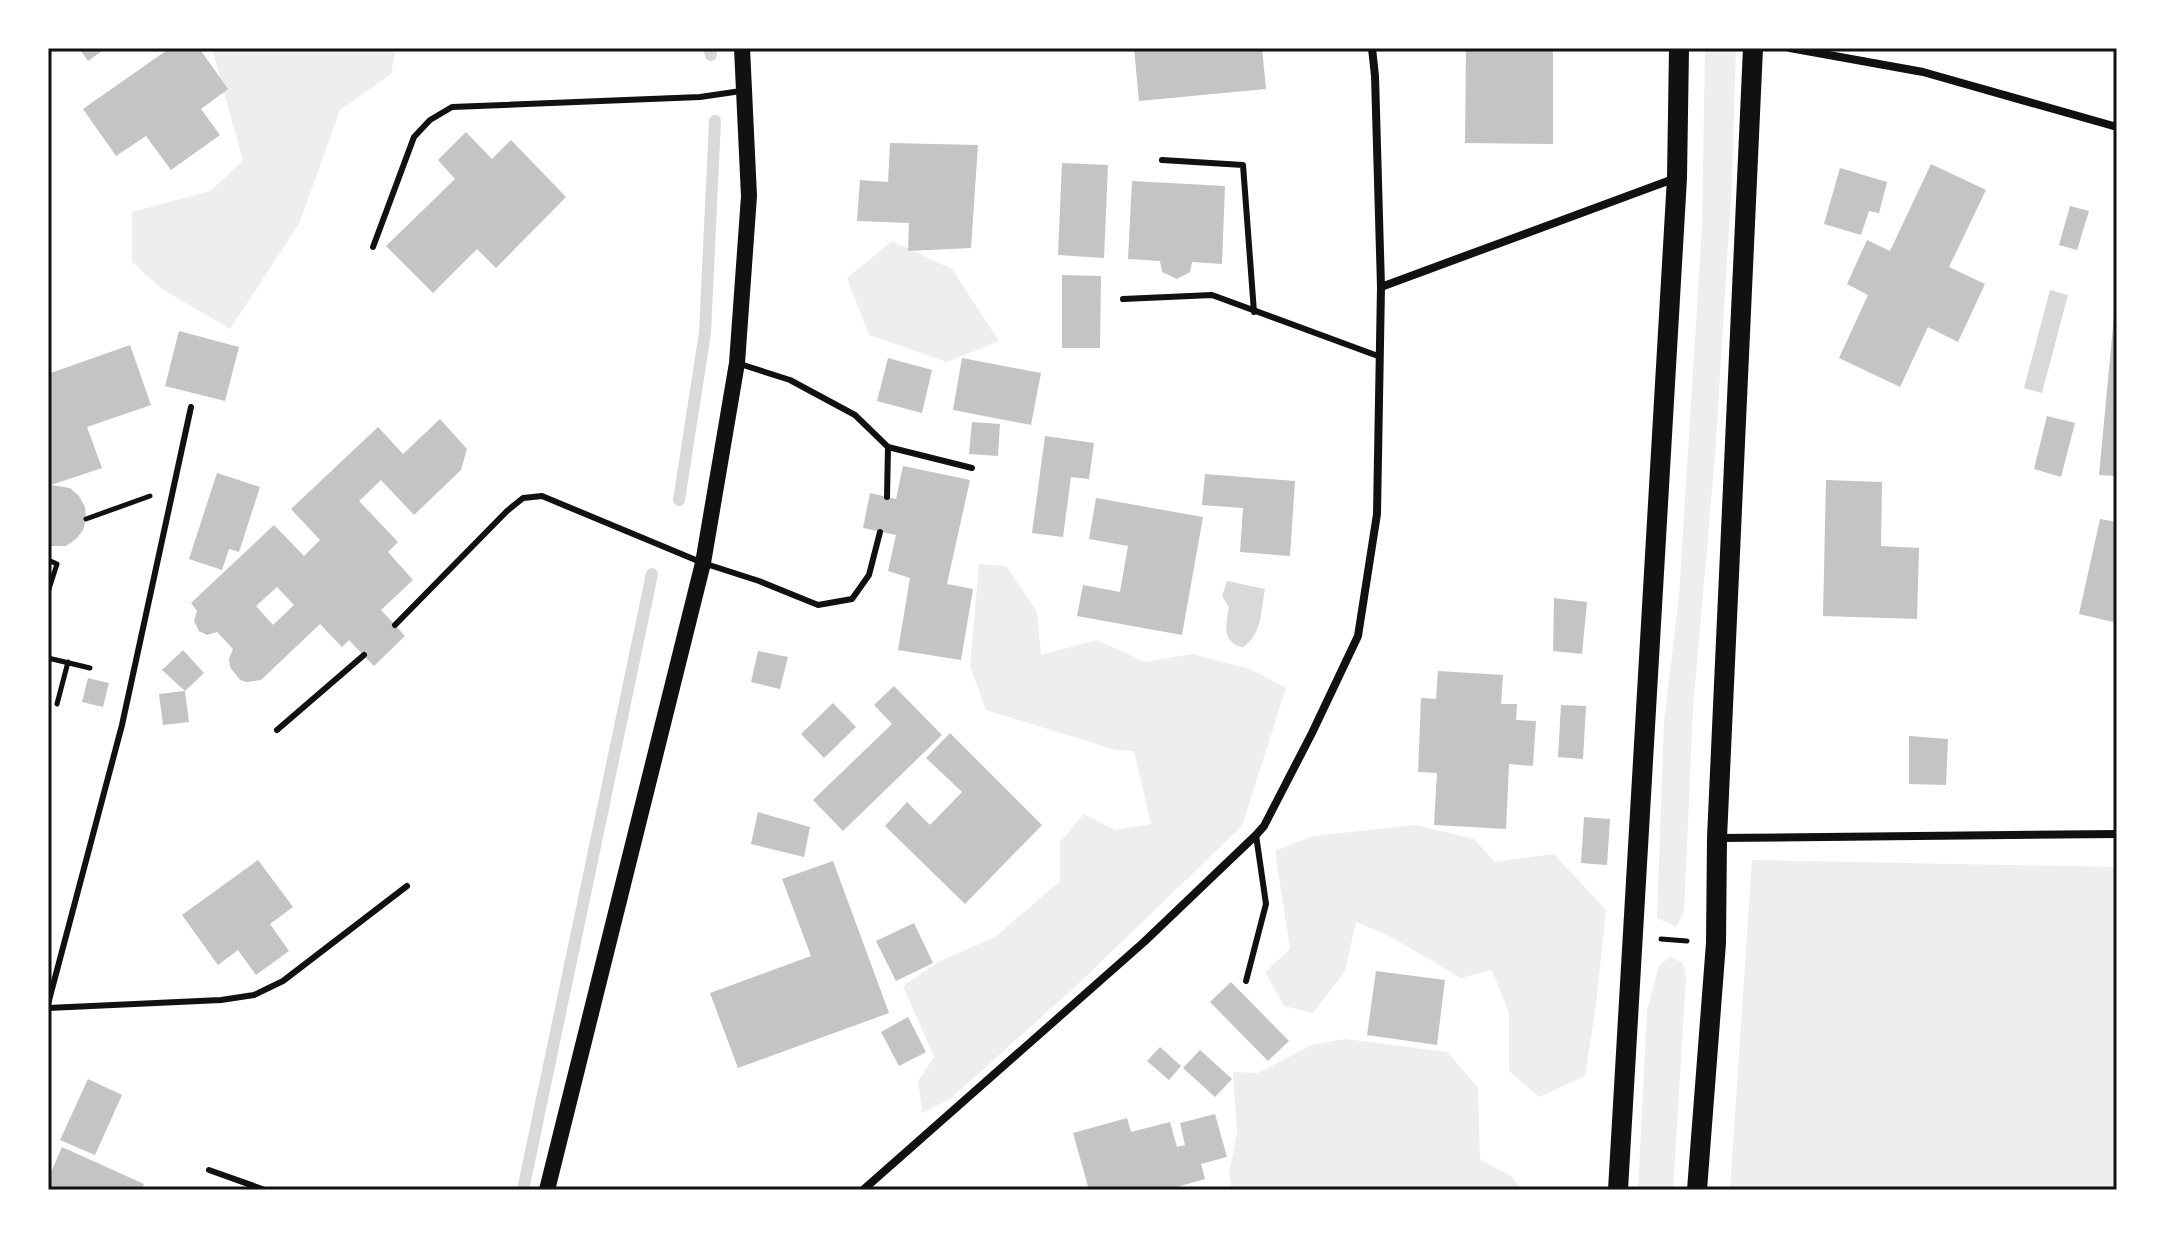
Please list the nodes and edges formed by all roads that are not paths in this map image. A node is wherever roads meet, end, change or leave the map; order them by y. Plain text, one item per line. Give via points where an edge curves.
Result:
1 (742, 48) edge
2 (1372, 48) edge
3 (1679, 48) edge
4 (1753, 48) edge
5 (1790, 48) edge
6 (744, 90) junction
7 (2117, 127) edge
8 (1162, 160) dead end
9 (1677, 178) junction
10 (373, 247) dead end
11 (1381, 287) junction
12 (1123, 299) dead end
13 (1254, 312) junction
14 (1378, 356) junction
15 (737, 363) junction
16 (191, 407) dead end
17 (888, 447) junction
18 (972, 468) dead end
19 (887, 497) dead end
20 (880, 532) dead end
21 (703, 563) junction
22 (395, 625) dead end
23 (364, 655) dead end
24 (277, 730) dead end
25 (2117, 834) edge
26 (1256, 835) junction
27 (1717, 838) junction
28 (407, 886) dead end
29 (1246, 981) dead end
30 (48, 1006) edge
31 (209, 1170) dead end
32 (265, 1190) edge
33 (547, 1190) edge
34 (863, 1190) edge
35 (1618, 1190) edge
36 (1697, 1190) edge

1 - 6 main road
2 - 11 street
3 - 9 main road
4 - 27 main road
5 - 7 street via 1923,72
6 - 10 lane via 700,97 452,107 414,137
6 - 15 main road via 749,196
8 - 13 lane via 1243,165
9 - 11 street
9 - 35 main road
11 - 14 street
12 - 13 lane via 1212,295
13 - 14 lane
14 - 26 street via 1377,514 1358,636
15 - 17 lane via 790,380 855,415
15 - 21 main road
16 - 30 lane via 122,725
17 - 18 lane
17 - 19 lane
20 - 21 lane via 869,575 852,599 818,605
21 - 22 lane via 542,496 523,498
21 - 33 main road
23 - 24 lane
25 - 27 street
26 - 29 lane via 1266,904
26 - 34 street via 1144,942
27 - 36 main road via 1716,943
28 - 30 lane via 283,981 254,995
31 - 32 lane

